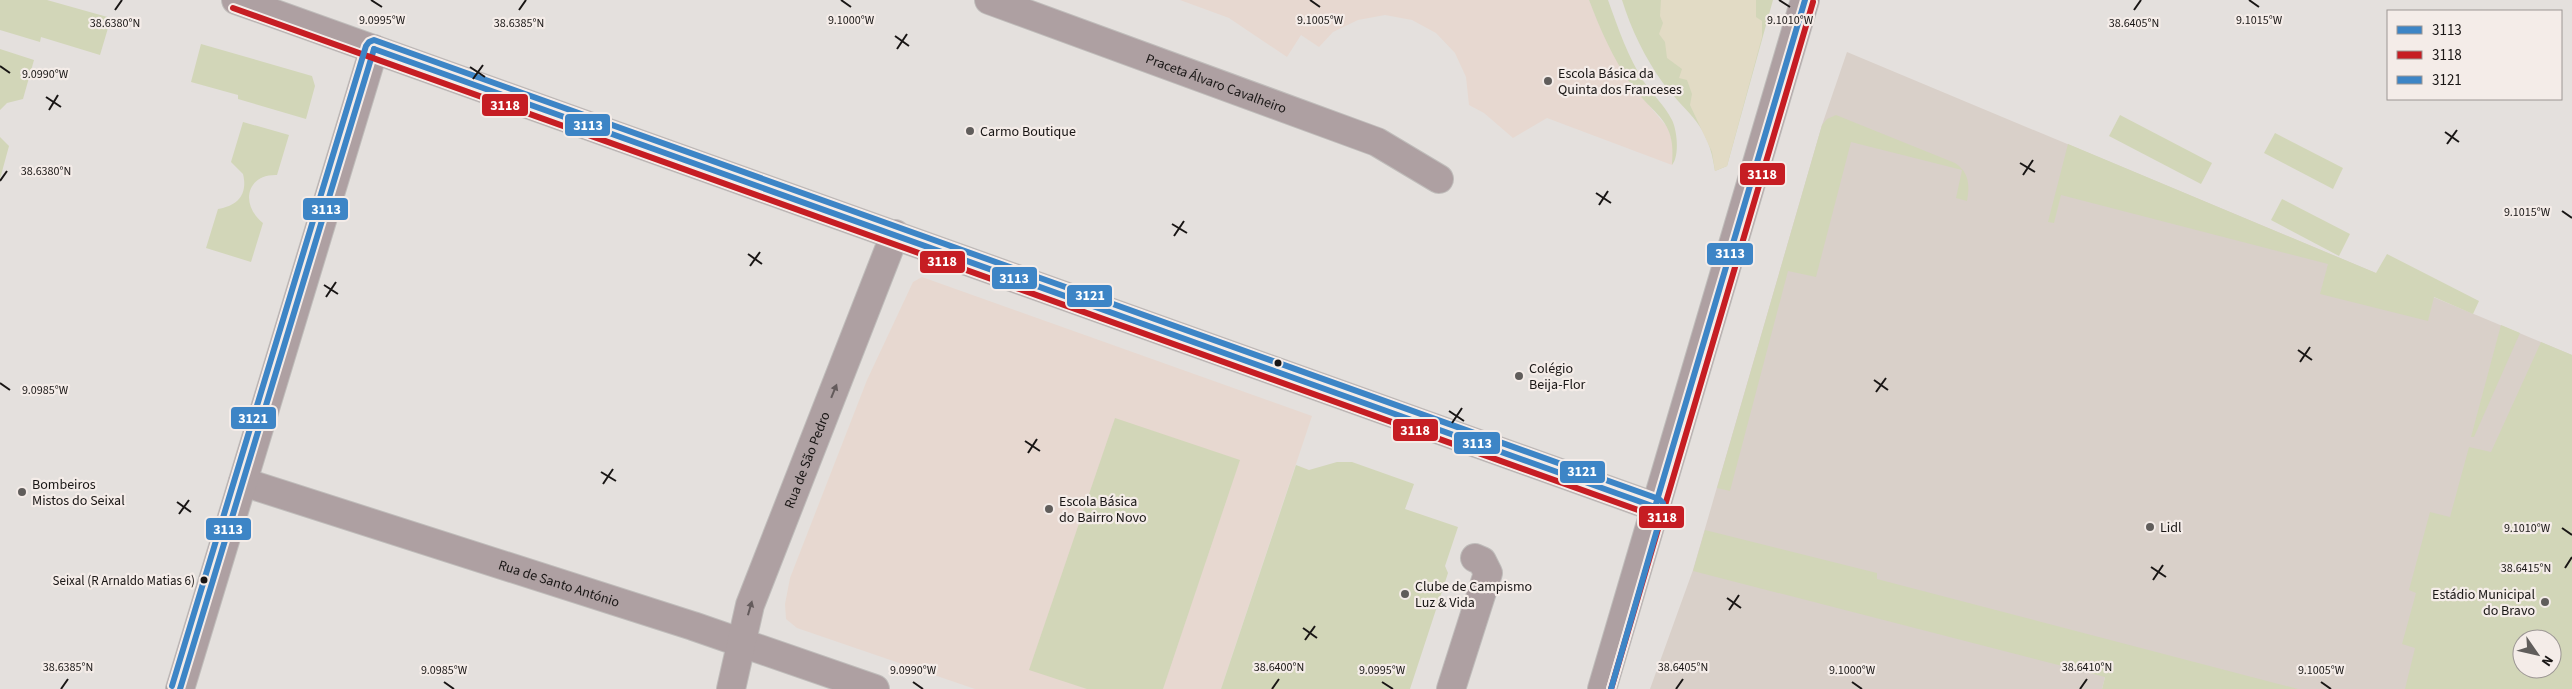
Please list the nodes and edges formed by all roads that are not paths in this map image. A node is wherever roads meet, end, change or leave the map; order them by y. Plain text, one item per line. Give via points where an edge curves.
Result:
1 (236, 0) edge
2 (989, 0) edge
3 (1805, 0) edge
4 (374, 49) junction
5 (1439, 179) dead end
6 (895, 234) junction
7 (243, 482) junction
8 (1655, 507) junction
9 (1475, 558) dead end
10 (741, 642) junction
11 (180, 689) edge
12 (731, 689) edge
13 (875, 689) edge
14 (1451, 689) edge
15 (1602, 689) edge

1 - 4 street
2 - 5 street, Praceta Álvaro Cavalheiro via 1377,142
3 - 8 street
4 - 6 street
4 - 7 street
6 - 8 street
10 -> 6 street, Rua de São Pedro via 750,605
7 - 10 street, Rua de Santo António
7 - 11 street
8 - 15 street
9 - 14 street via 1482,561 1488,573
10 - 12 street, Rua de São Pedro
10 - 13 street, Rua de Santo António

